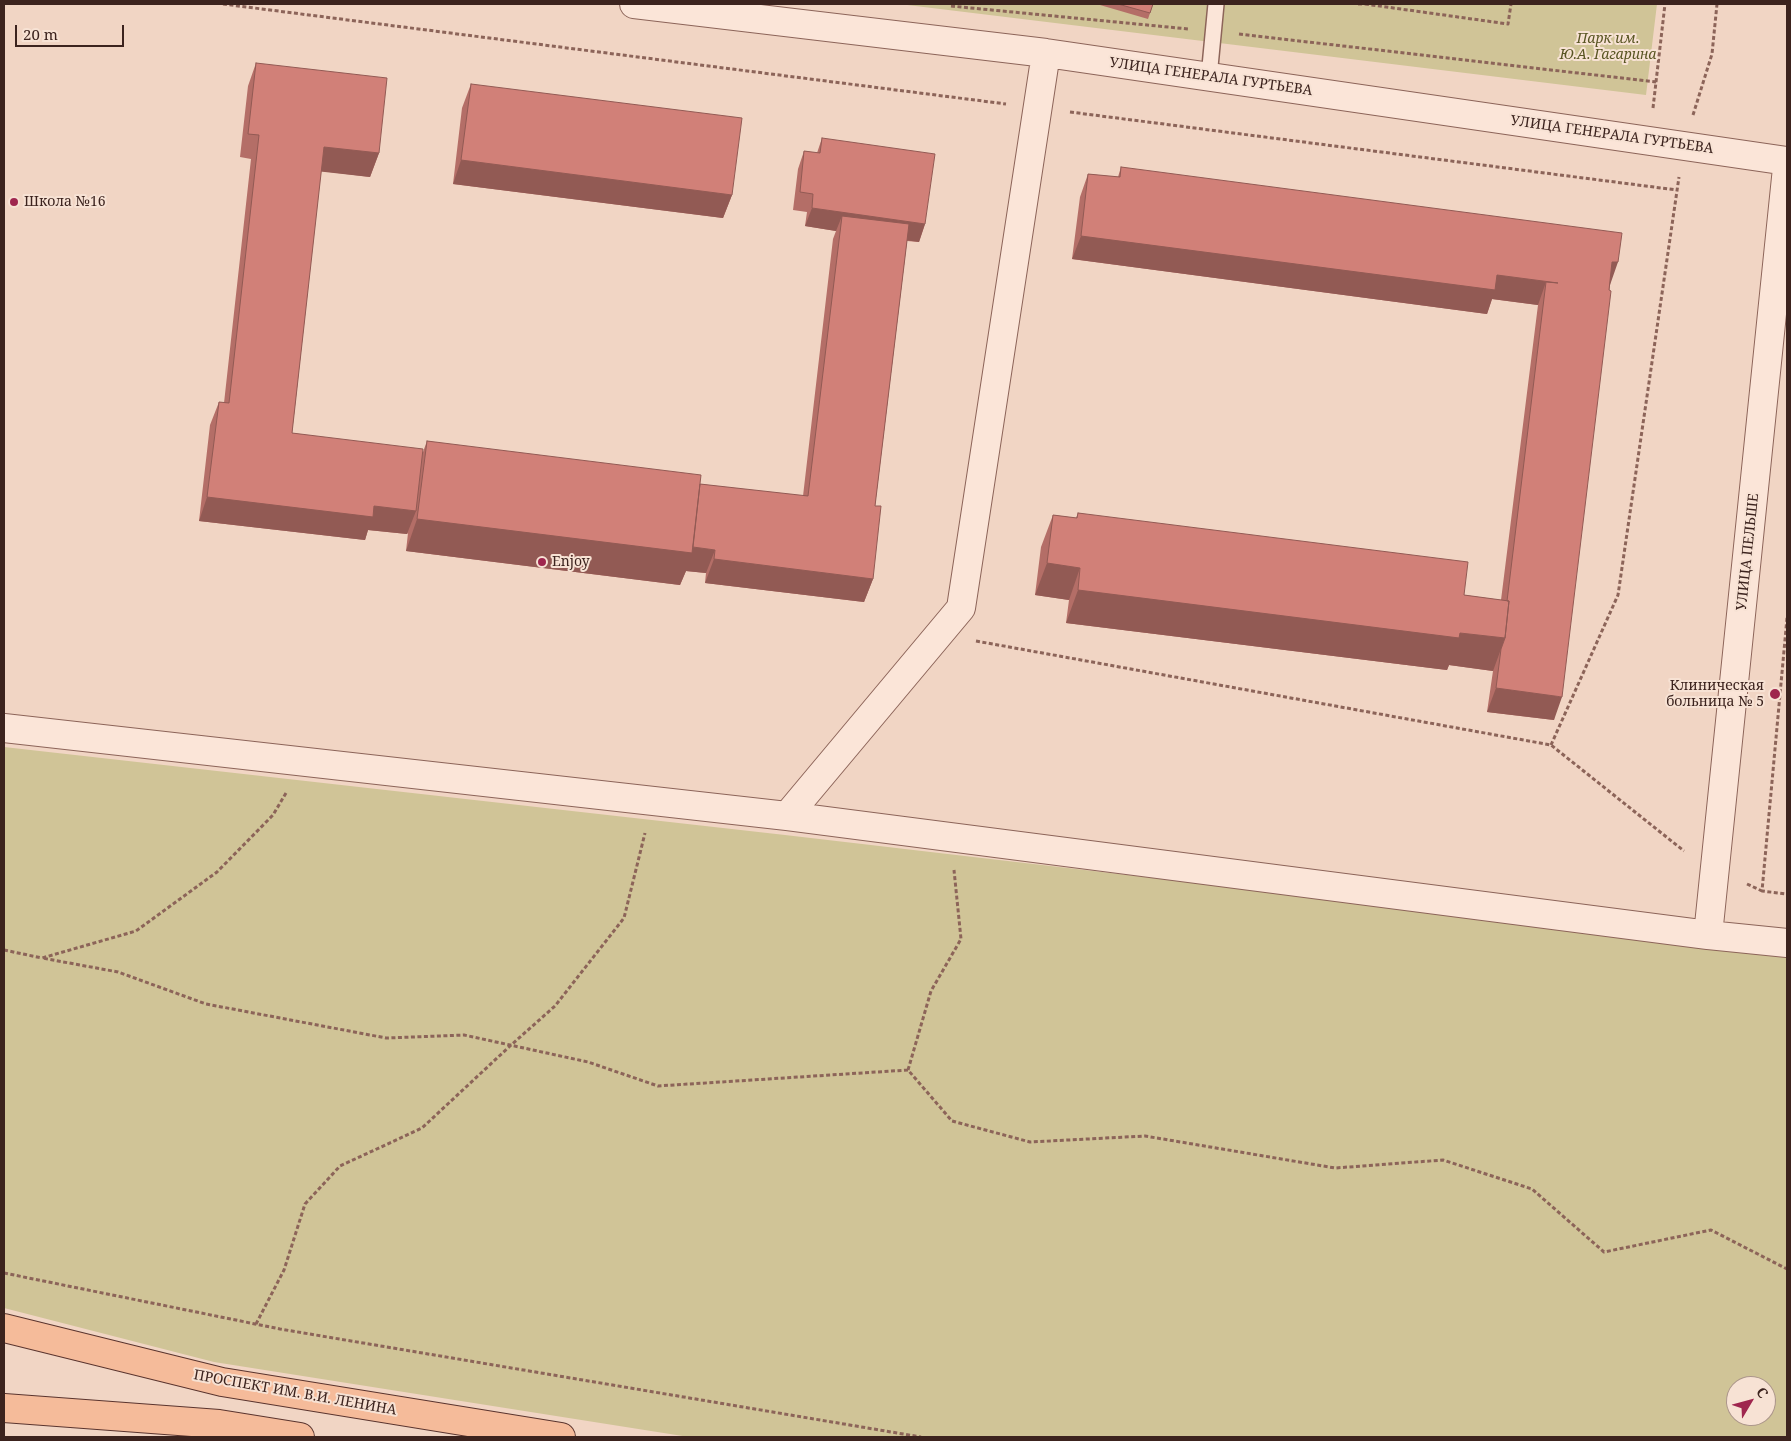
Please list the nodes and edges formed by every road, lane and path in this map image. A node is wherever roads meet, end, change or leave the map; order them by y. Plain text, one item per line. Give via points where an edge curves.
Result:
1 (223, 4) edge
2 (634, 4) edge
3 (1216, 4) edge
4 (1358, 4) edge
5 (1365, 4) edge
6 (1512, 4) edge
7 (1665, 4) edge
8 (1717, 4) edge
9 (947, 6) dead end
10 (1213, 31) junction
11 (1046, 53) junction
12 (1209, 77) junction
13 (1656, 82) junction
14 (1038, 108) junction
15 (1649, 141) junction
16 (1683, 146) junction
17 (1787, 161) edge
18 (1787, 168) edge
19 (1677, 190) junction
20 (1787, 618) edge
21 (939, 634) junction
22 (4, 728) edge
23 (1551, 745) junction
24 (306, 762) junction
25 (786, 816) junction
26 (646, 829) dead end
27 (951, 837) junction
28 (1714, 870) junction
29 (1762, 891) junction
30 (1787, 894) edge
31 (1708, 935) junction
32 (1787, 943) edge
33 (4, 950) edge
34 (42, 958) junction
35 (510, 1046) junction
36 (908, 1070) junction
37 (1787, 1270) edge
38 (4, 1273) edge
39 (256, 1324) junction
40 (4, 1328) edge
41 (4, 1408) edge
42 (300, 1437) edge
43 (561, 1437) edge
44 (921, 1437) edge

1 - 14 path
2 - 11 street, УЛИЦА ГЕНЕРАЛА ГУРТЬЕВА
3 - 10 lane
4 - 5 path
5 - 6 path via 1508,24
7 - 13 path
8 - 16 path via 1712,54
9 - 10 path
10 - 12 lane
10 - 13 path
11 - 12 street, УЛИЦА ГЕНЕРАЛА ГУРТЬЕВА
11 - 14 street
12 - 15 street, УЛИЦА ГЕНЕРАЛА ГУРТЬЕВА
13 - 15 path
14 - 19 path
14 - 21 street via 961,608
15 - 16 street, УЛИЦА ГЕНЕРАЛА ГУРТЬЕВА
16 - 17 street, УЛИЦА ГЕНЕРАЛА ГУРТЬЕВА
16 - 19 path
18 - 28 street, УЛИЦА ПЕЛЬШЕ
19 - 23 path via 1618,595
20 - 29 path
21 - 23 path
21 - 25 street
22 - 24 street
23 - 28 path via 1682,849
24 - 25 street
24 - 34 path via 273,815 217,872 136,931
25 - 27 street
26 - 35 path via 624,918 555,1006
27 - 31 street
27 - 36 path via 961,940 931,991
28 - 29 path
28 - 31 street, УЛИЦА ПЕЛЬШЕ
29 - 30 path
31 - 32 street
33 - 34 path
34 - 35 path via 118,972 206,1004 376,1037 464,1035
35 - 36 path via 588,1062 658,1086
35 - 39 path via 422,1128 340,1166 305,1204 284,1270
36 - 37 path via 952,1121 1030,1142 1145,1136 1335,1168 1443,1160 1532,1189 1604,1252 1711,1230
38 - 39 path
39 - 44 path
40 - 43 main road, ПРОСПЕКТ ИМ. В.И. ЛЕНИНА via 222,1382
41 - 42 main road via 219,1424

